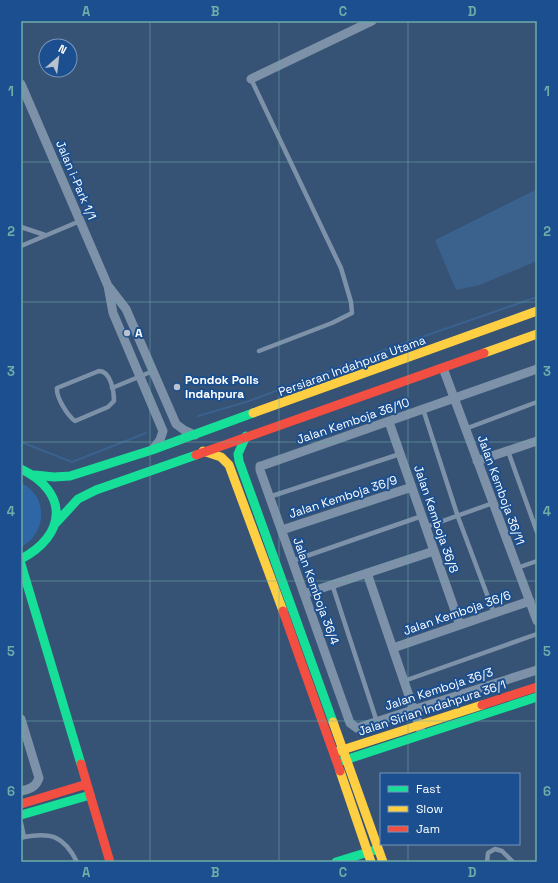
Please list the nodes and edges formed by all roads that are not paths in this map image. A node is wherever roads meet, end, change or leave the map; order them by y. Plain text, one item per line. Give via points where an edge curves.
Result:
1 (372, 21) edge
2 (252, 79) joint
3 (21, 84) edge
4 (80, 221) junction
5 (21, 227) edge
6 (45, 235) junction
7 (21, 246) edge
8 (108, 286) junction
9 (537, 311) edge
10 (537, 334) edge
11 (259, 351) dead end
12 (443, 368) junction
13 (537, 369) edge
14 (153, 371) junction
15 (139, 377) junction
16 (112, 388) junction
17 (454, 398) junction
18 (537, 402) edge
19 (423, 409) junction
20 (389, 422) junction
21 (466, 429) junction
22 (195, 435) junction
23 (246, 436) junction
24 (537, 441) edge
25 (152, 450) junction
26 (508, 451) junction
27 (203, 452) junction
28 (400, 454) junction
29 (478, 461) junction
30 (260, 466) joint
31 (21, 469) edge
32 (35, 475) junction
33 (412, 487) junction
34 (270, 496) junction
35 (493, 503) junction
36 (422, 516) junction
37 (458, 516) junction
38 (56, 523) junction
39 (426, 527) junction
40 (282, 530) junction
41 (537, 532) edge
42 (434, 551) junction
43 (21, 559) edge
44 (292, 561) junction
45 (537, 561) edge
46 (21, 564) edge
47 (517, 568) junction
48 (368, 573) junction
49 (332, 584) junction
50 (304, 594) junction
51 (530, 601) junction
52 (494, 614) junction
53 (537, 621) edge
54 (460, 625) junction
55 (537, 634) edge
56 (393, 648) junction
57 (537, 670) edge
58 (404, 681) junction
59 (537, 687) edge
60 (537, 697) edge
61 (414, 710) junction
62 (21, 720) edge
63 (377, 722) junction
64 (350, 723) joint
65 (419, 725) junction
66 (422, 734) junction
67 (339, 751) junction
68 (342, 761) junction
69 (87, 784) junction
70 (21, 791) edge
71 (90, 795) junction
72 (21, 804) edge
73 (21, 815) edge
74 (21, 823) edge
75 (23, 838) edge
76 (378, 849) junction
77 (367, 852) junction
78 (76, 862) edge
79 (110, 862) edge
80 (336, 862) edge
81 (371, 862) edge
82 (383, 862) edge
83 (487, 862) edge
84 (513, 862) edge

1 - 2 street
2 - 11 lane via 341,268 352,313
3 - 4 street, Jalan i-Park 1/1
4 - 6 lane
4 - 8 street, Jalan i-Park 1/1
5 - 6 lane
6 - 7 lane
8 - 14 street, Jalan i-Park 1/1 via 126,309
8 - 15 street, Jalan i-Park 1/1 via 113,313
9 - 22 main road, Persiaran Indahpura Utama
10 - 12 main road
12 - 17 street, Jalan Kemboja 36/11
12 - 23 main road
13 - 17 street, Jalan Kemboja 36/10
14 - 15 lane
14 - 22 street, Jalan i-Park 1/1 via 176,424
15 - 16 lane
15 - 25 street, Jalan i-Park 1/1 via 163,432
16 - 16 lane via 112,404 75,421 70,417 57,390 99,371 106,374
17 - 19 street, Jalan Kemboja 36/10
17 - 21 street, Jalan Kemboja 36/11
18 - 21 lane
19 - 20 street, Jalan Kemboja 36/10
19 - 37 lane
20 - 28 street, Jalan Kemboja 36/8
20 - 30 street, Jalan Kemboja 36/10
21 - 29 street, Jalan Kemboja 36/11
22 - 25 main road, Persiaran Indahpura Utama
23 - 27 main road
23 - 67 main road via 238,454 239,461
24 - 26 street
25 - 32 main road, Persiaran Indahpura Utama via 70,476
26 - 29 street
26 - 41 lane
27 - 38 main road via 96,490 78,499
27 - 67 main road via 221,457 229,465
28 - 33 street, Jalan Kemboja 36/8
28 - 34 lane
29 - 35 street, Jalan Kemboja 36/11
30 - 34 street, Jalan Kemboja 36/4
31 - 32 main road
32 - 38 main road via 48,488 56,505
33 - 36 street, Jalan Kemboja 36/8
33 - 40 street, Jalan Kemboja 36/9
34 - 40 street, Jalan Kemboja 36/4
35 - 37 lane
35 - 47 street, Jalan Kemboja 36/11
36 - 39 street, Jalan Kemboja 36/8
36 - 44 lane
37 - 39 lane
37 - 52 lane
38 - 43 main road via 52,536 43,547
39 - 42 street, Jalan Kemboja 36/8
40 - 44 street, Jalan Kemboja 36/4
42 - 48 street
42 - 54 street, Jalan Kemboja 36/8
44 - 50 street, Jalan Kemboja 36/4
45 - 47 lane
46 - 69 main road
47 - 51 street, Jalan Kemboja 36/11
48 - 49 street
48 - 56 street
49 - 50 street
49 - 63 lane
50 - 64 street, Jalan Kemboja 36/4
51 - 52 street, Jalan Kemboja 36/6
51 - 53 street, Jalan Kemboja 36/11
52 - 54 street, Jalan Kemboja 36/6
54 - 56 street, Jalan Kemboja 36/6
55 - 58 lane
56 - 58 street
57 - 61 street, Jalan Kemboja 36/3
58 - 61 street
59 - 65 main road, Jalan Sirian Indahpura 36/1
60 - 66 main road, Jalan Sirian Indahpura 36/1
61 - 63 street, Jalan Kemboja 36/3
61 - 65 street
62 - 70 street via 39,778 32,788
63 - 64 street, Jalan Kemboja 36/3 via 357,728
65 - 66 street
65 - 67 main road, Jalan Sirian Indahpura 36/1
66 - 68 main road, Jalan Sirian Indahpura 36/1
67 - 68 main road
68 - 76 main road
68 - 77 main road
69 - 71 main road
69 - 72 main road
71 - 73 main road
71 - 79 main road
74 - 75 lane
75 - 78 lane via 44,834 55,837 66,845
76 - 77 main road
76 - 82 main road
77 - 80 main road
77 - 81 main road
83 - 84 lane via 488,853 495,849 502,851

